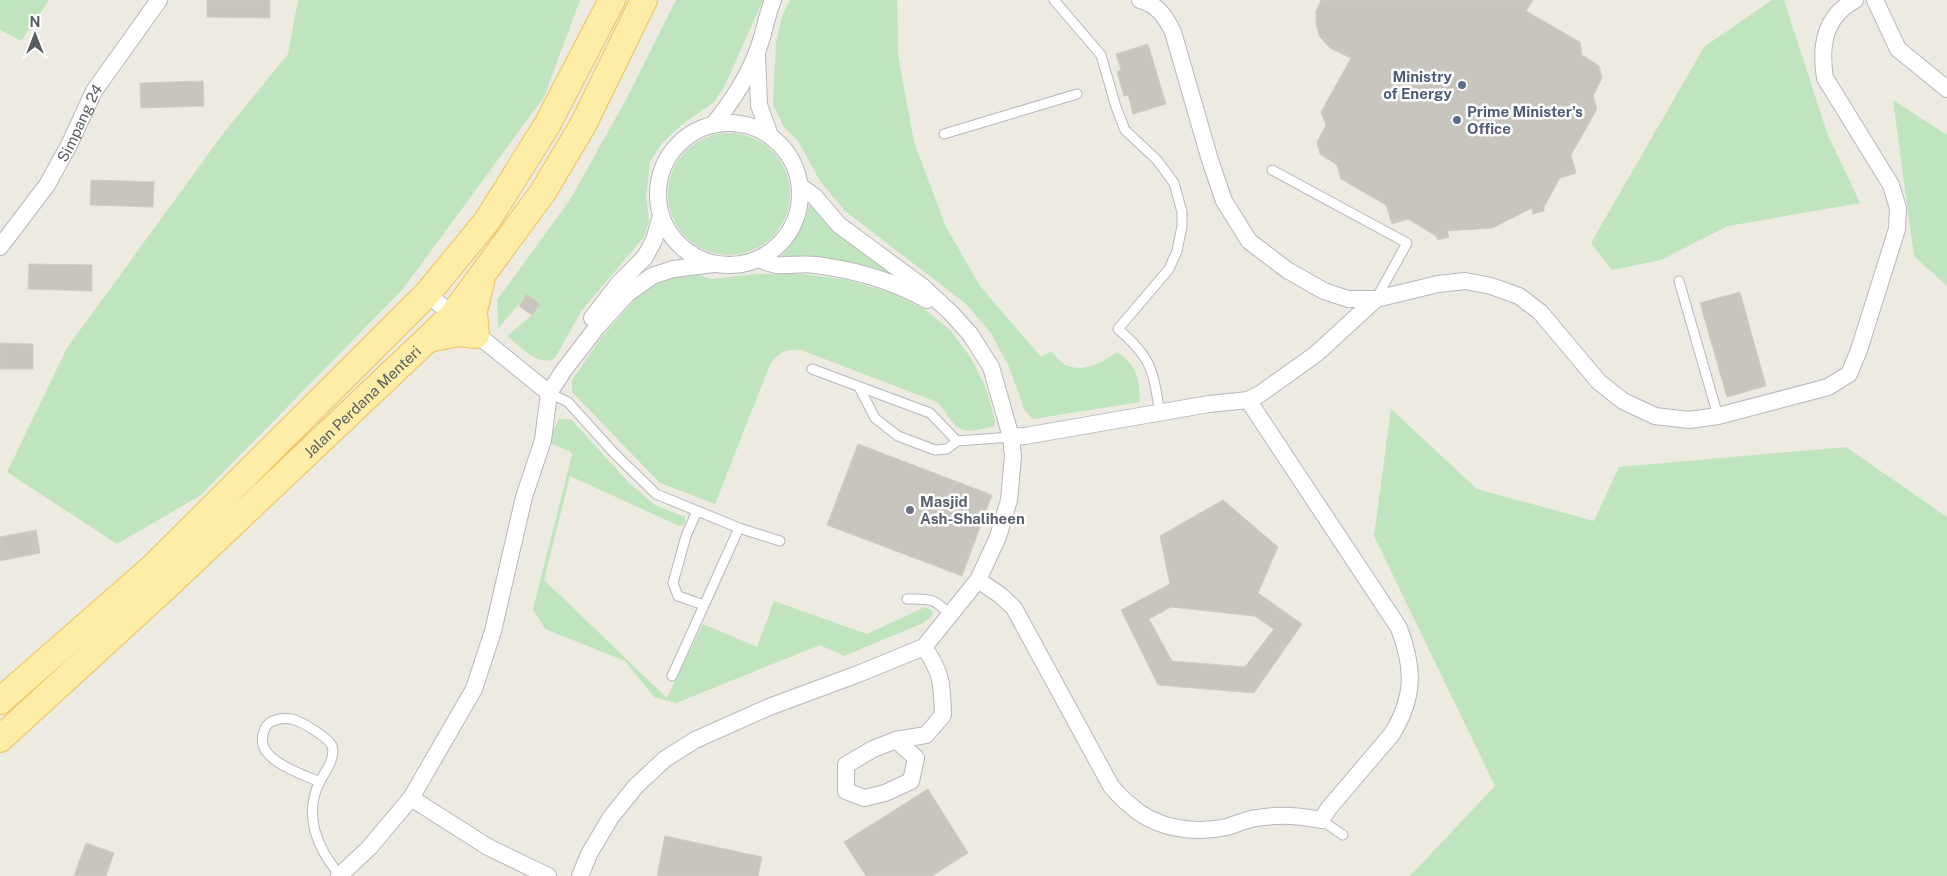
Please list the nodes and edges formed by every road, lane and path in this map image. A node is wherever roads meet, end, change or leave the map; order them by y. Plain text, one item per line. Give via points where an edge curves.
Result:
1 (159, 0) edge
2 (612, 0) edge
3 (644, 0) edge
4 (773, 0) edge
5 (1054, 0) edge
6 (1140, 0) edge
7 (1855, 0) edge
8 (1875, 0) edge
9 (757, 52) junction
10 (1947, 89) edge
11 (1077, 94) dead end
12 (712, 126) junction
13 (944, 134) dead end
14 (770, 136) junction
15 (1272, 170) dead end
16 (800, 186) junction
17 (661, 216) junction
18 (0, 247) edge
19 (758, 259) junction
20 (714, 264) junction
21 (483, 275) junction
22 (1679, 282) dead end
23 (427, 294) junction
24 (1376, 299) junction
25 (951, 313) junction
26 (452, 316) junction
27 (476, 335) junction
28 (429, 339) junction
29 (812, 369) dead end
30 (564, 370) junction
31 (859, 387) junction
32 (549, 393) junction
33 (1248, 400) junction
34 (1160, 414) junction
35 (1718, 416) junction
36 (1010, 437) junction
37 (957, 441) junction
38 (696, 510) junction
39 (739, 528) junction
40 (780, 541) dead end
41 (978, 580) junction
42 (907, 599) dead end
43 (704, 605) junction
44 (949, 615) junction
45 (924, 647) junction
46 (672, 676) dead end
47 (0, 701) edge
48 (0, 739) edge
49 (896, 740) dead end
50 (320, 782) junction
51 (411, 798) junction
52 (1321, 820) junction
53 (1343, 835) dead end
54 (339, 876) edge
55 (548, 876) edge
56 (580, 876) edge

1 - 18 street, Simpang 24 via 94,91 47,185
2 - 23 main road, Jalan Perdana Menteri via 547,126 486,221
3 - 21 main road, Jalan Perdana Menteri via 583,125 543,192
4 - 9 street
5 - 34 lane via 1101,54 1125,130 1157,160 1174,183 1182,212 1177,251 1169,269 1118,328 1145,355 1153,374
6 - 24 street via 1163,12 1173,32 1224,201 1249,241 1287,270 1324,291 1348,299
7 - 35 street via 1835,16 1824,37 1822,58 1825,78 1891,185 1898,208 1897,229 1859,350 1849,374 1828,387
8 - 10 street via 1898,49
9 - 12 street via 731,103
9 - 14 street via 760,105
11 - 13 lane
12 - 14 street via 752,127
12 - 17 street via 691,134 674,150 662,170 658,193
14 - 16 street via 795,166
15 - 24 lane via 1407,243
16 - 19 street via 799,208 792,229 777,247
16 - 25 street via 815,197 839,225 923,287
17 - 20 street via 673,238 691,255
17 - 30 street via 645,257 619,283 587,324
19 - 20 street via 737,265
19 - 25 street via 775,265 815,265 879,279
20 - 30 street via 673,269 652,276 627,294
21 - 26 main road, Jalan Perdana Menteri
21 - 27 main road via 474,311
22 - 35 lane
23 - 26 street
23 - 47 main road, Jalan Perdana Menteri via 152,567
24 - 33 street via 1316,354
24 - 35 street via 1438,284 1465,282 1491,286 1519,296 1540,312 1599,382 1623,401 1655,416 1689,420
25 - 36 street via 970,334 990,367
26 - 27 street
26 - 28 main road, Jalan Perdana Menteri
27 - 28 main road via 458,333
27 - 32 street
28 - 48 main road, Jalan Perdana Menteri
29 - 31 lane
30 - 32 street
31 - 37 lane via 930,413
31 - 37 lane via 875,418 898,436 935,450 947,449
32 - 38 lane via 568,402 656,494
32 - 51 street via 543,440 524,497 493,631 474,689
33 - 34 street
33 - 52 street via 1399,628 1411,668 1410,689 1392,734
34 - 36 street
36 - 37 lane
36 - 41 street via 1013,457 1009,500 998,537
38 - 39 lane
38 - 43 lane via 673,583 678,596
39 - 40 lane
39 - 43 lane
41 - 44 street
41 - 52 street via 1014,608 1111,786 1131,807 1150,819 1189,830 1208,830 1255,818 1280,816
42 - 44 lane via 931,599 942,605
43 - 46 lane
44 - 45 street
45 - 49 street via 936,665 942,688 943,716 926,735
45 - 56 street via 768,707 695,740 665,759 636,786 611,818
50 - 50 lane via 332,757 332,746 324,736 293,719 271,721 264,729 261,741 267,754 280,764
50 - 54 lane via 312,805 313,822 317,841
51 - 54 street via 369,848
51 - 55 street via 488,847
52 - 53 lane

